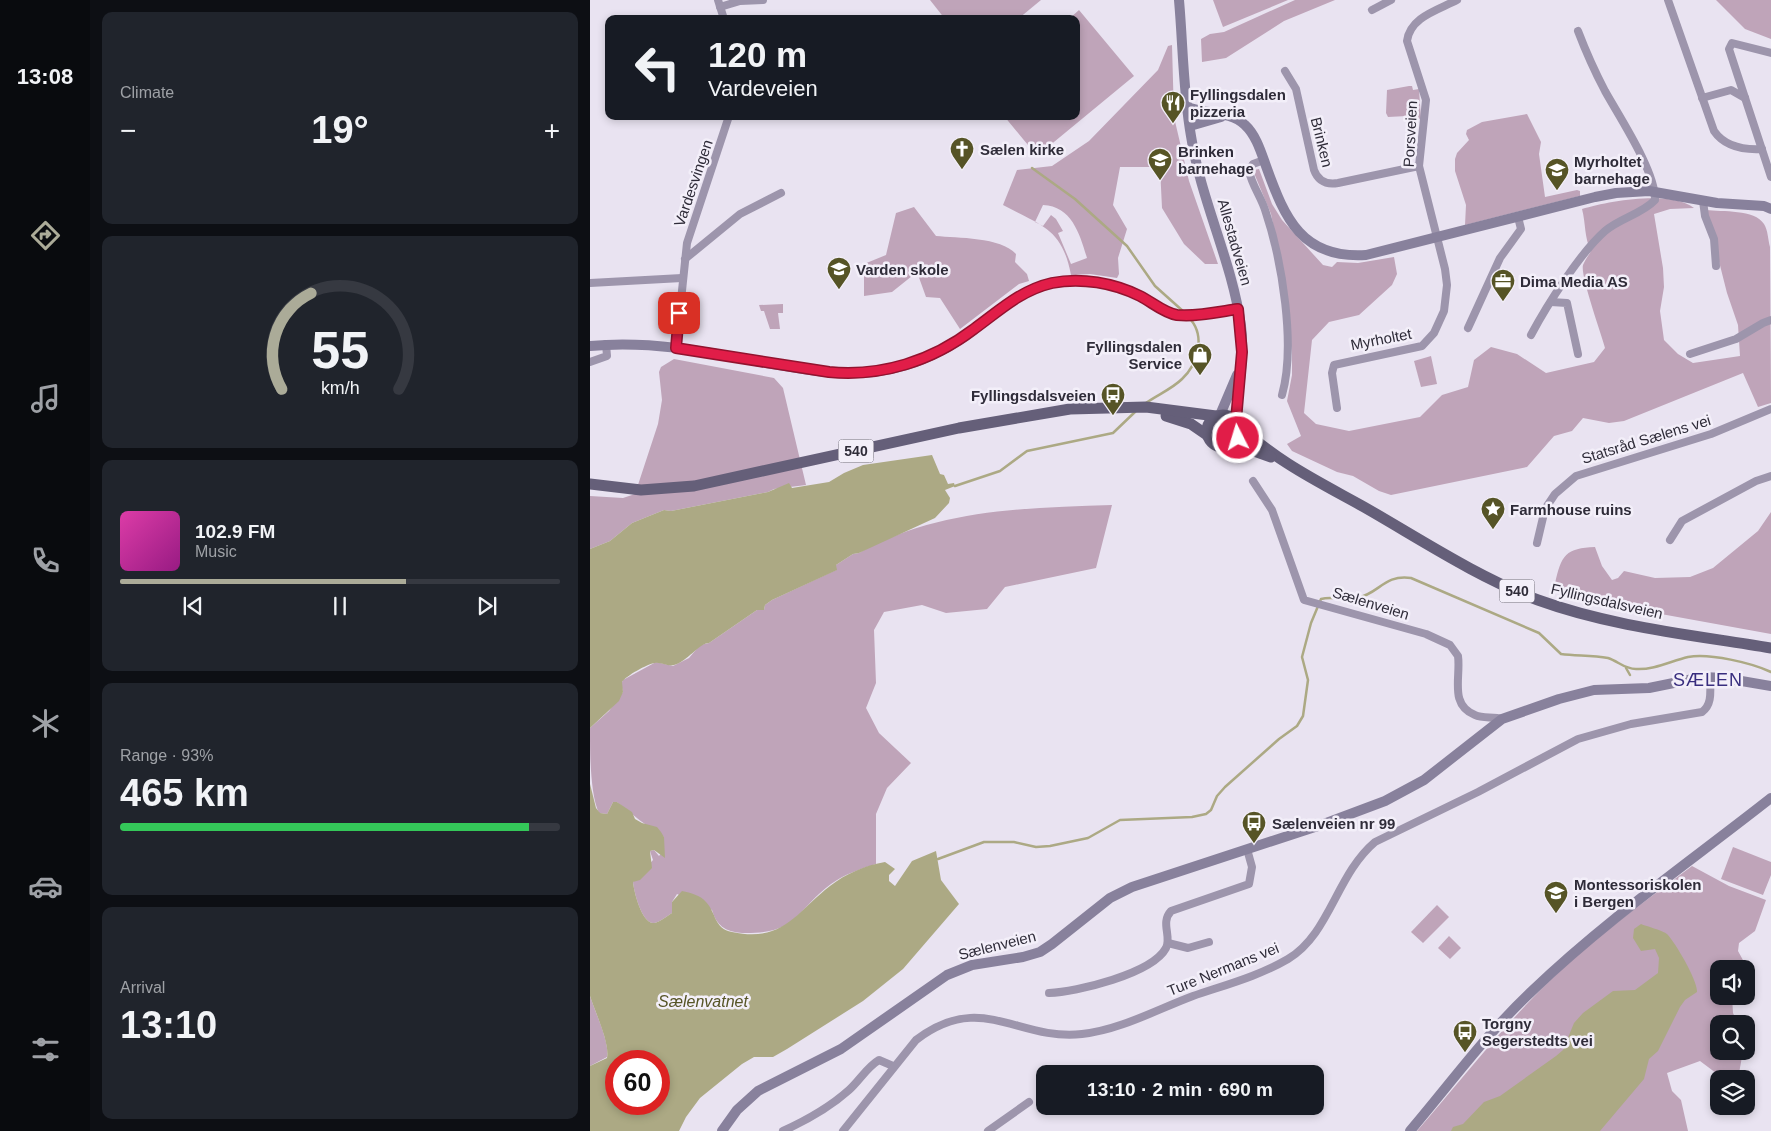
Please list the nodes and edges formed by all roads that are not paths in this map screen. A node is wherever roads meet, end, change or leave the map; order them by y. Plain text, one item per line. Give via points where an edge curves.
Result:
1 (762, 0) edge
2 (1179, 0) edge
3 (1391, 0) edge
4 (1457, 0) edge
5 (1668, 0) edge
6 (719, 4) edge
7 (1372, 10) dead end
8 (1578, 32) dead end
9 (1771, 53) edge
10 (1284, 71) dead end
11 (1702, 98) junction
12 (1745, 98) junction
13 (1188, 107) junction
14 (1227, 115) junction
15 (728, 120) edge
16 (1190, 126) junction
17 (1762, 149) junction
18 (1264, 160) junction
19 (1419, 166) junction
20 (1771, 177) edge
21 (1655, 192) junction
22 (782, 193) dead end
23 (1703, 201) junction
24 (1771, 209) edge
25 (1518, 217) junction
26 (1438, 237) junction
27 (685, 259) junction
28 (1716, 266) dead end
29 (682, 278) junction
30 (590, 283) edge
31 (1551, 302) junction
32 (1238, 309) junction
33 (1771, 320) edge
34 (1468, 328) dead end
35 (1531, 335) dead end
36 (606, 344) junction
37 (590, 346) edge
38 (676, 348) junction
39 (1578, 354) dead end
40 (1690, 354) dead end
41 (590, 362) edge
42 (1240, 370) junction
43 (1282, 395) dead end
44 (1123, 407) junction
45 (1337, 408) dead end
46 (1771, 410) edge
47 (1218, 416) junction
48 (1237, 422) junction
49 (1207, 435) junction
50 (1227, 447) junction
51 (1290, 464) junction
52 (1771, 476) edge
53 (1253, 481) dead end
54 (590, 484) edge
55 (1670, 540) dead end
56 (1537, 543) dead end
57 (1771, 648) edge
58 (1710, 677) junction
59 (1771, 686) edge
60 (1502, 720) junction
61 (1771, 798) edge
62 (1247, 850) junction
63 (1209, 942) dead end
64 (1168, 943) junction
65 (1049, 994) dead end
66 (893, 1066) junction
67 (1029, 1102) dead end
68 (722, 1131) edge
69 (783, 1131) edge
70 (843, 1131) edge
71 (988, 1131) edge
72 (1410, 1131) edge

1 - 6 street
2 - 13 main road, Allestadveien
3 - 7 street
4 - 19 street, Porsveien via 1420,18 1408,33 1408,46 1426,100
5 - 11 street
8 - 21 street via 1648,170
9 - 12 street via 1732,43 1729,49
10 - 19 street, Brinken via 1296,89 1314,170 1320,180 1338,183
11 - 12 street via 1731,90
11 - 17 street via 1714,131 1722,141 1740,148
12 - 17 street
13 - 14 main road
13 - 16 main road, Allestadveien
14 - 16 main road
14 - 18 main road via 1250,129
15 - 27 street, Vardesvingen
16 - 32 main road, Allestadveien via 1202,182
17 - 20 street
18 - 26 main road via 1279,202 1293,226 1326,251 1340,255 1366,255
18 - 43 street via 1253,164 1249,171 1266,214 1281,281 1288,361
19 - 26 street, Porsveien
21 - 23 main road
21 - 25 main road via 1616,193
21 - 31 street via 1655,200 1651,204 1610,228 1593,243
22 - 27 street, Vardesvingen via 740,214
23 - 24 main road via 1760,205
23 - 28 street via 1714,239
25 - 26 main road
25 - 34 street via 1521,229 1500,258
26 - 45 street, Myrholtet via 1447,285 1444,310 1434,333 1416,349 1334,365 1332,373
27 - 29 street, Vardesvingen
29 - 30 street
29 - 38 street, Vardesvingen
31 - 35 street
31 - 39 street via 1567,303
32 - 38 main road via 1177,315 1124,289 1071,281 1025,293 939,352 901,367 877,372 829,372
32 - 42 main road, Allestadveien via 1242,337
33 - 40 street via 1736,339
36 - 37 main road
36 - 38 main road
36 - 41 street via 607,356
42 - 47 main road, Allestadveien
42 - 48 main road, Allestadveien
44 - 47 main road, 540
44 - 49 main road, 540 via 1183,421
44 - 54 main road, 540 via 1070,409 996,421 694,486 641,490
46 - 56 street, Statsråd Sælens vei via 1711,434 1576,476 1555,494 1546,509
47 - 48 main road, 540 via 1228,415
47 - 49 main road via 1208,425
48 - 50 main road via 1238,438
48 - 51 main road, Fyllingsdalsveien / 540 via 1255,440
49 - 50 main road, 540 via 1212,444
50 - 51 main road, Fyllingsdalsveien / 540 via 1243,447
51 - 57 main road, Fyllingsdalsveien / 540 via 1492,578 1540,600 1608,620
52 - 55 street via 1682,521
53 - 60 street, Sælenveien via 1272,510 1304,600 1444,642 1458,656 1457,691 1461,706 1472,714
58 - 59 main road, Sælenveien
58 - 60 main road, Sælenveien via 1649,688 1584,692
58 - 66 street, Ture Nermans vei via 1710,698 1702,712 1631,724 1578,739 1375,842 1346,876 1309,942 1268,969 1116,1026 1083,1034 1045,1032 978,1017 945,1021 916,1040
60 - 62 main road, Sælenveien via 1424,780 1396,796
61 - 72 main road via 1596,934 1545,979
62 - 64 street via 1252,867 1249,884 1171,911 1165,926
62 - 68 main road, Sælenveien via 1123,891 1094,909 1040,952 972,965 947,975 841,1049 758,1092 737,1110
63 - 64 street via 1188,948
64 - 65 street via 1155,960 1121,976
66 - 69 street via 880,1060 871,1065 834,1102
66 - 70 street, Ture Nermans vei
67 - 71 street

